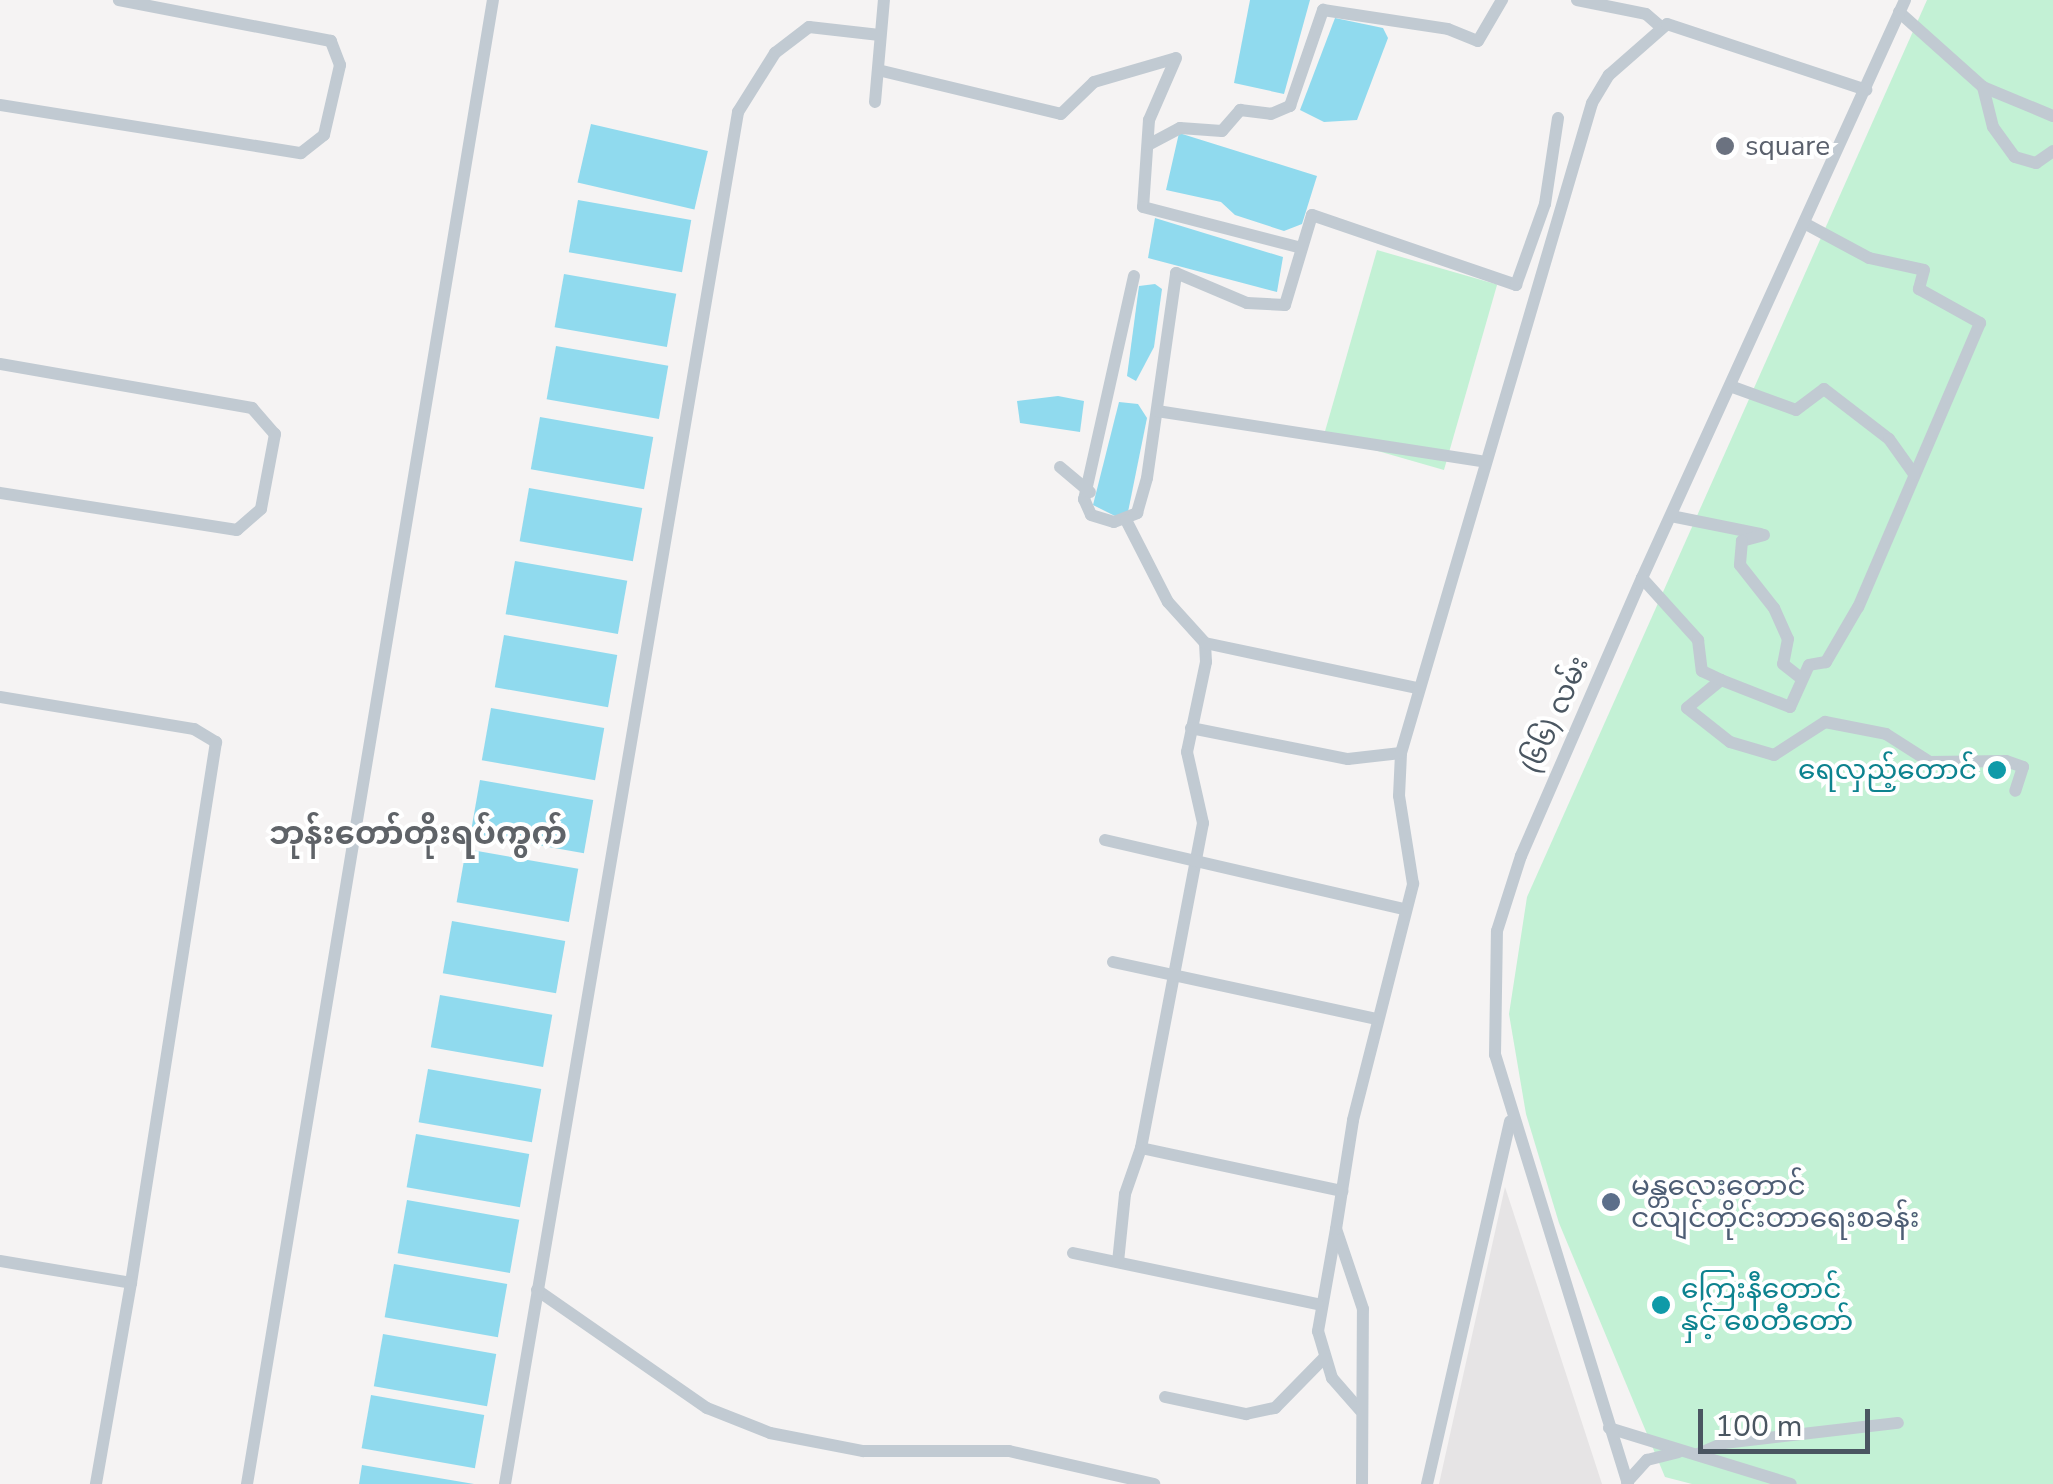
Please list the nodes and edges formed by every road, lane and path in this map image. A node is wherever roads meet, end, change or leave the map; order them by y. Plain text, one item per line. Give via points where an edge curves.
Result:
1 (120, 0) edge
2 (493, 0) edge
3 (884, 0) edge
4 (1502, 0) edge
5 (1577, 0) edge
6 (1902, 6) edge
7 (1660, 27) junction
8 (880, 34) junction
9 (878, 70) junction
10 (1983, 87) junction
11 (1866, 90) junction
12 (875, 102) dead end
13 (0, 105) edge
14 (2053, 116) edge
15 (1558, 118) dead end
16 (1148, 145) junction
17 (2053, 151) edge
18 (1804, 223) junction
19 (1302, 248) junction
20 (1134, 276) dead end
21 (0, 364) edge
22 (1730, 386) junction
23 (1158, 411) junction
24 (1481, 461) junction
25 (1060, 467) dead end
26 (1914, 474) junction
27 (1090, 492) junction
28 (0, 493) edge
29 (1671, 516) junction
30 (1126, 520) junction
31 (1642, 578) junction
32 (1205, 643) junction
33 (1801, 678) junction
34 (1721, 680) junction
35 (1416, 688) junction
36 (0, 697) edge
37 (1191, 728) junction
38 (1402, 754) junction
39 (2015, 791) dead end
40 (1106, 840) dead end
41 (1196, 859) junction
42 (1404, 909) junction
43 (1113, 962) dead end
44 (1176, 975) junction
45 (1376, 1019) junction
46 (1511, 1119) junction
47 (1141, 1148) junction
48 (1342, 1191) junction
49 (1336, 1229) junction
50 (1073, 1253) dead end
51 (0, 1261) edge
52 (1118, 1262) junction
53 (131, 1283) junction
54 (538, 1290) junction
55 (1318, 1304) junction
56 (1323, 1359) junction
57 (1165, 1397) dead end
58 (1360, 1410) junction
59 (1898, 1423) dead end
60 (1609, 1428) junction
61 (1680, 1451) junction
62 (1698, 1454) junction
63 (1627, 1483) edge
64 (96, 1484) edge
65 (246, 1484) edge
66 (504, 1484) edge
67 (1154, 1484) edge
68 (1362, 1484) edge
69 (1426, 1484) edge
70 (1791, 1484) edge

1 - 13 street via 331,41 340,65 324,135 300,153
2 - 65 street
3 - 8 street
4 - 16 street via 1478,42 1448,29 1324,10 1290,106 1271,114 1240,110 1222,131 1180,128
5 - 7 street via 1646,14
6 - 10 street
6 - 11 street, (၆၆) လမ်း
7 - 11 street
7 - 24 street via 1592,103
8 - 9 street
8 - 54 street via 809,27 774,52 738,112
9 - 12 street
9 - 16 street via 1061,114 1094,82 1176,58 1149,120
10 - 14 street
10 - 17 street via 1993,128 2015,157 2036,162
11 - 18 street, (၆၆) လမ်း
15 - 19 street via 1545,204 1516,284 1312,215
16 - 19 street via 1139,174 1143,207
18 - 22 street, (၆၆) လမ်း
18 - 26 street via 1869,258 1924,270 1919,289 1980,322
19 - 23 street via 1285,305 1247,303 1176,272
20 - 27 street
21 - 28 street via 252,408 274,434 261,509 237,530
22 - 26 street via 1796,410 1824,388 1889,439
22 - 29 street, (၆၆) လမ်း
23 - 24 street
23 - 30 street via 1140,506
24 - 35 street
25 - 27 street
26 - 33 street via 1858,607 1826,662 1810,665
27 - 30 street via 1084,499 1091,515
29 - 31 street, (၆၆) လမ်း
29 - 33 street via 1764,535 1742,541 1740,565 1774,608 1788,639 1783,664
30 - 32 street via 1168,602
31 - 34 street via 1698,640 1702,672
31 - 46 street, (၆၆) လမ်း via 1521,856 1498,931 1492,1038
32 - 35 street
32 - 37 street
33 - 34 street via 1790,707
34 - 39 street via 1687,708 1730,742 1774,755 1825,722 1886,734 1930,762 2023,767
35 - 38 street
36 - 53 street via 194,729 216,742
37 - 38 street via 1348,758
37 - 41 street via 1188,768 1203,823
38 - 42 street via 1401,823 1415,868
40 - 41 street
41 - 42 street
41 - 44 street
42 - 45 street
43 - 44 street
44 - 45 street
44 - 47 street
45 - 48 street
46 - 60 street, (၆၆) လမ်း
46 - 69 street
47 - 48 street
47 - 52 street via 1124,1194
48 - 49 street
49 - 55 street
49 - 58 street via 1363,1309
50 - 52 street
51 - 53 street
52 - 55 street
53 - 64 street
54 - 66 street
54 - 67 street via 707,1408 770,1433 863,1452 1009,1451
55 - 56 street
56 - 57 street via 1275,1408 1246,1414
56 - 58 street
58 - 68 street
59 - 62 street via 1724,1444
60 - 61 street
60 - 63 street, (၆၆) လမ်း
61 - 62 street
61 - 63 street via 1647,1460
62 - 70 street

